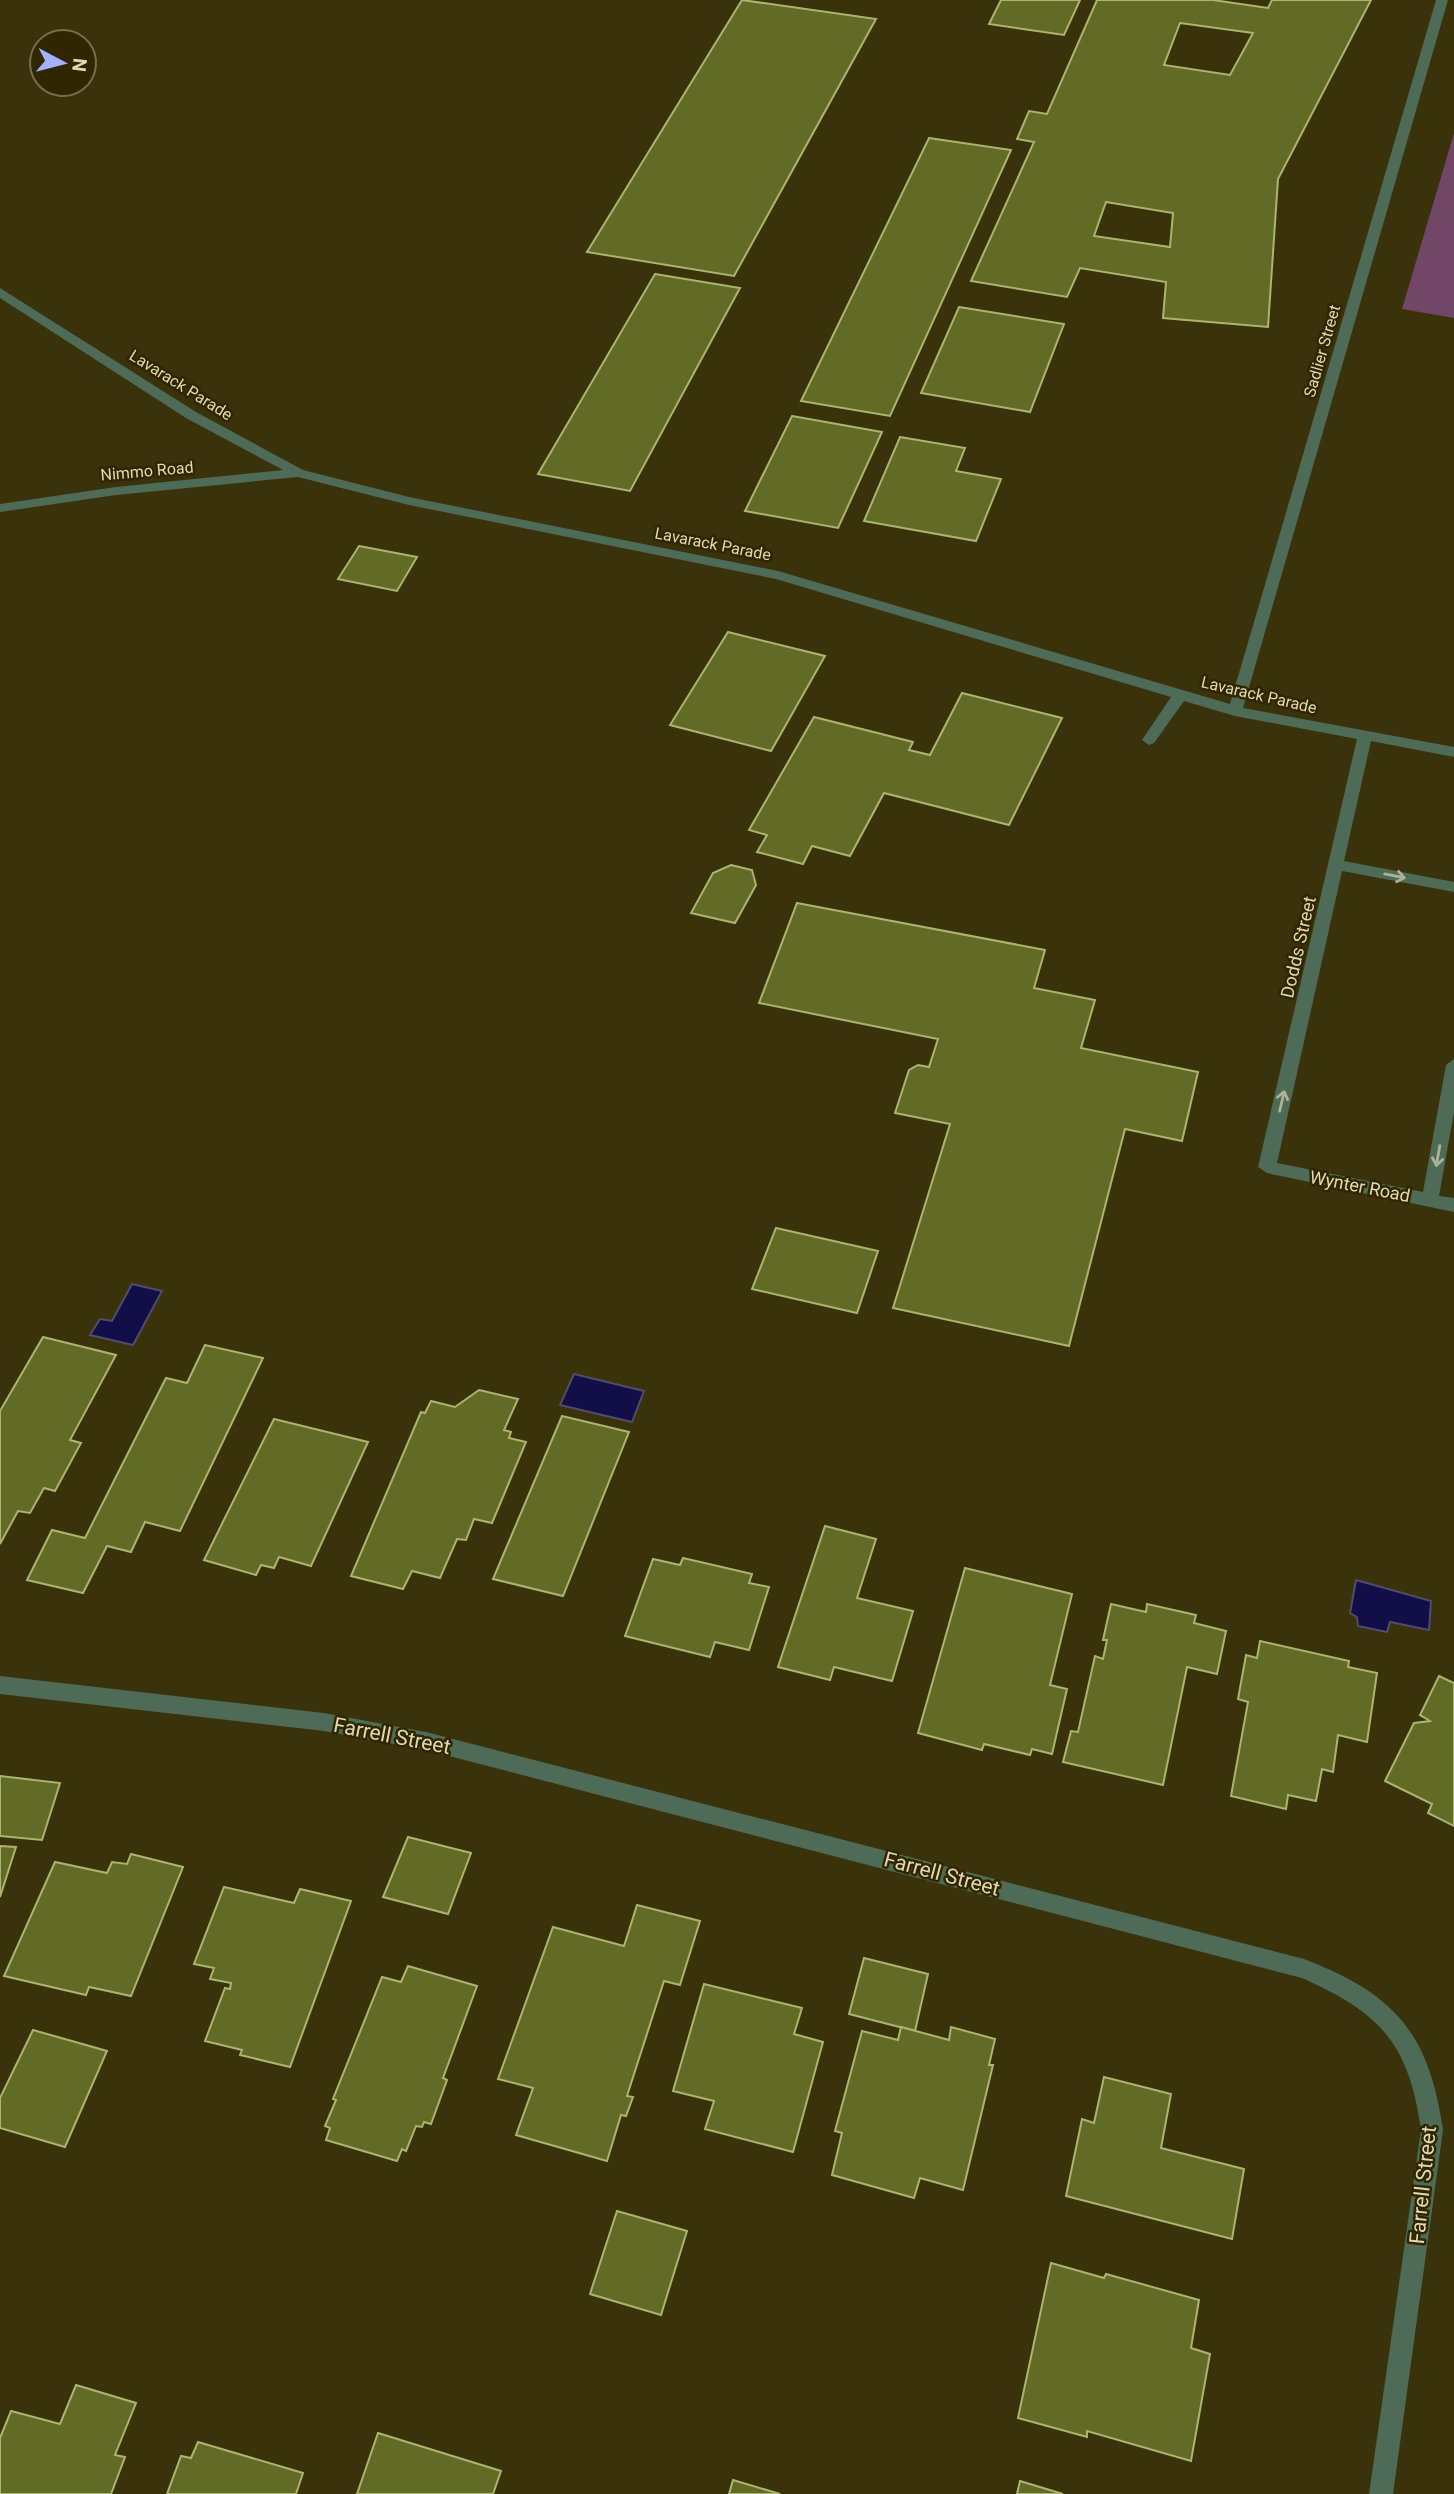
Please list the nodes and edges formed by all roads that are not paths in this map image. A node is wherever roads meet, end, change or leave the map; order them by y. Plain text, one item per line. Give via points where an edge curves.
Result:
1 (1442, 0) edge
2 (0, 292) edge
3 (298, 473) junction
4 (0, 508) edge
5 (1180, 695) junction
6 (1236, 711) junction
7 (1365, 736) junction
8 (1149, 740) dead end
9 (1454, 752) edge
10 (1336, 865) junction
11 (1454, 887) edge
12 (1454, 1065) edge
13 (1267, 1167) joint
14 (1430, 1200) junction
15 (1454, 1205) edge
16 (0, 1685) edge
17 (1381, 2494) edge

1 - 6 street, Sadlier Street
2 - 3 street, Lavarack Parade via 191,415
3 - 4 street, Nimmo Road
3 - 5 street, Lavarack Parade via 409,501 778,575
5 - 6 street, Lavarack Parade
5 - 8 street
6 - 7 street, Lavarack Parade
7 - 9 street, Lavarack Parade
7 - 10 street, Dodds Street
10 -> 11 street
13 -> 10 street, Dodds Street
12 -> 14 street
13 - 14 street, Wynter Road
14 - 15 street, Wynter Road
16 - 17 street, Farrell Street via 324,1722 426,1741 1304,1969 1361,1996 1383,2013 1413,2053 1424,2076 1432,2130

